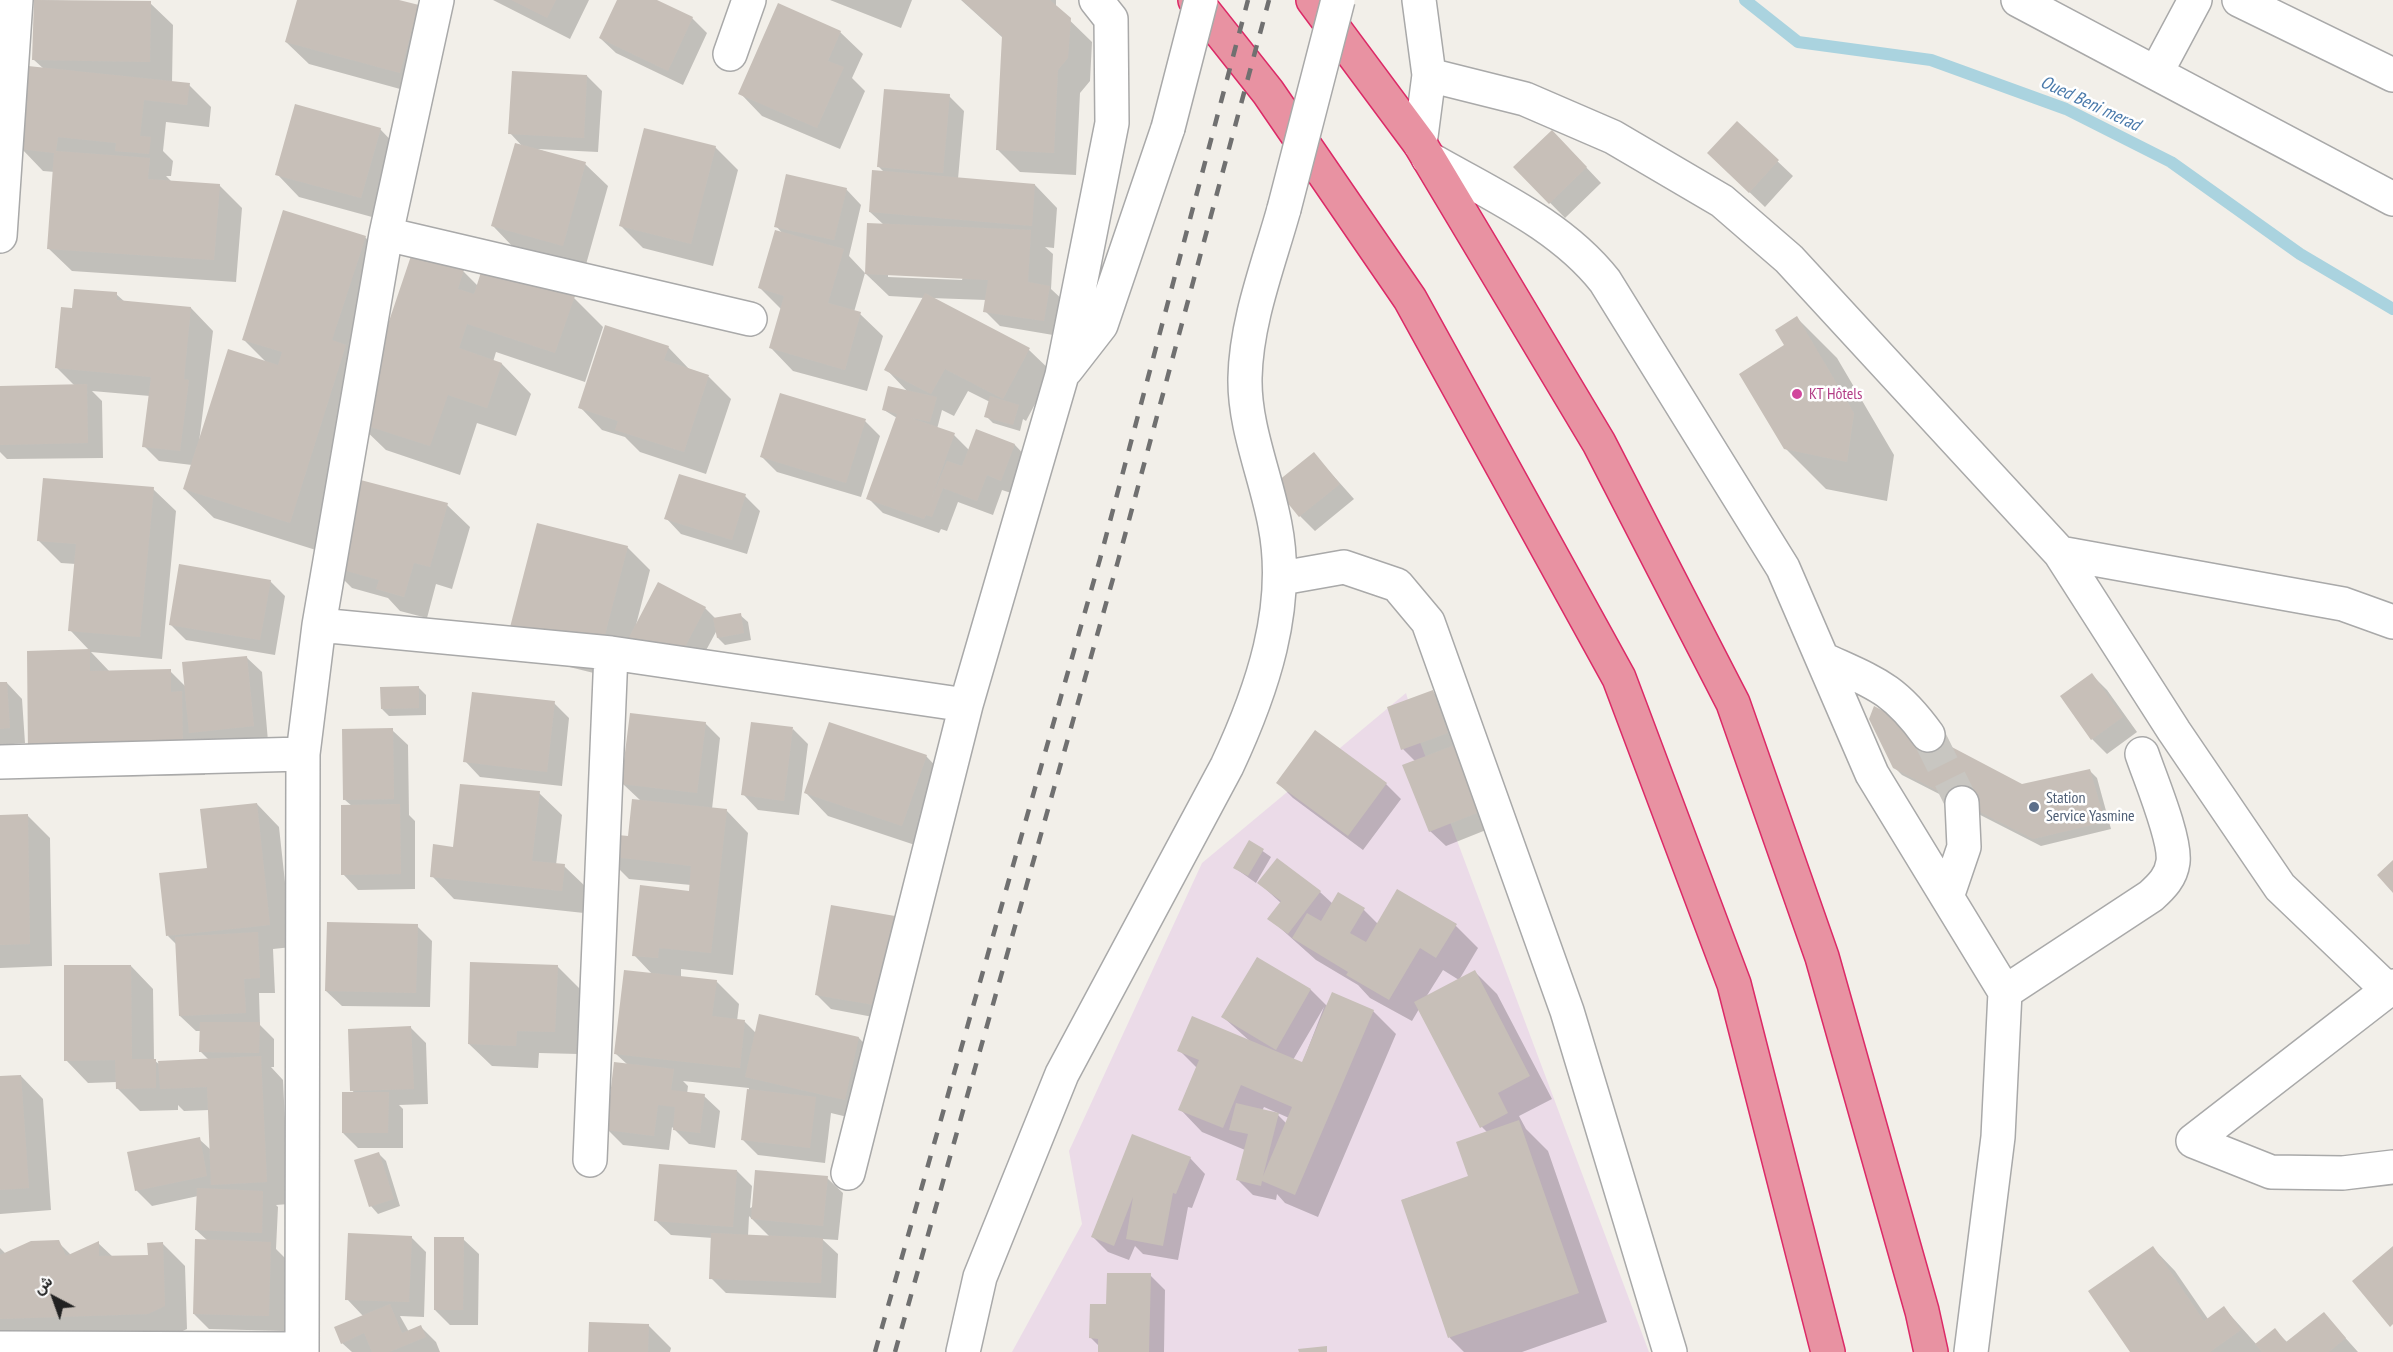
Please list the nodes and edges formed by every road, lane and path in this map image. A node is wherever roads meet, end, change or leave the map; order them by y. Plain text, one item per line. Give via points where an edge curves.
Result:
1 (16, 0) edge
2 (438, 0) edge
3 (749, 0) edge
4 (1096, 0) edge
5 (1195, 0) edge
6 (1201, 0) edge
7 (1313, 0) edge
8 (1338, 0) edge
9 (1419, 0) edge
10 (2018, 0) edge
11 (2195, 0) edge
12 (2239, 0) edge
13 (730, 54) dead end
14 (2156, 73) junction
15 (1429, 75) junction
16 (2393, 75) edge
17 (1424, 151) junction
18 (2393, 199) edge
19 (386, 234) junction
20 (0, 236) edge
21 (750, 319) dead end
22 (1062, 375) junction
23 (2060, 553) junction
24 (1282, 578) junction
25 (2393, 621) edge
26 (319, 624) junction
27 (611, 653) junction
28 (1825, 660) junction
29 (966, 705) junction
30 (1928, 735) tunnel mouth
31 (303, 754) junction
32 (2142, 754) dead end
33 (0, 762) edge
34 (1962, 803) tunnel mouth
35 (1947, 897) junction
36 (2391, 988) edge
37 (2005, 992) junction
38 (590, 1161) dead end
39 (2393, 1167) edge
40 (848, 1173) dead end
41 (0, 1348) edge
42 (302, 1351) edge
43 (963, 1352) edge
44 (1670, 1352) edge
45 (1828, 1352) edge
46 (1931, 1352) edge
47 (1971, 1352) edge

1 - 20 street
2 - 19 street
3 - 13 street
4 - 22 street via 1111,19 1112,123
5 - 45 highway via 1268,92 1410,299 1619,678 1734,984
6 - 22 street, bridge via 1168,128 1101,325
7 - 17 highway
8 - 24 street, bridge via 1253,325 1245,377 1246,403 1275,523
9 - 15 street
10 - 14 street
11 - 14 street
12 - 16 street
14 - 18 street
15 - 17 street
15 - 23 street via 1525,99 1613,137 1722,201 1789,259
17 - 28 street via 1551,229 1589,261 1605,281 1761,530 1799,599
17 - 46 highway via 1599,443 1733,704 1822,957 1923,1311
19 - 21 street
19 - 26 street
22 - 29 street
23 - 25 street via 2343,604
23 - 36 street via 2280,887
24 - 43 street via 1280,606 1247,723 1062,1074 980,1277
24 - 44 street via 1344,567 1397,585 1428,622 1567,1011
26 - 27 street
26 - 31 street
27 - 29 street
27 - 38 street
28 - 30 street via 1884,687
28 - 35 street via 1872,774
29 - 40 street
31 - 33 street
31 - 42 street
32 - 37 street via 2173,848 2171,872 2163,886
34 - 35 street via 1964,848
35 - 37 street
36 - 39 street via 2193,1142 2271,1172 2343,1173
37 - 47 street via 1998,1137
41 - 42 street

